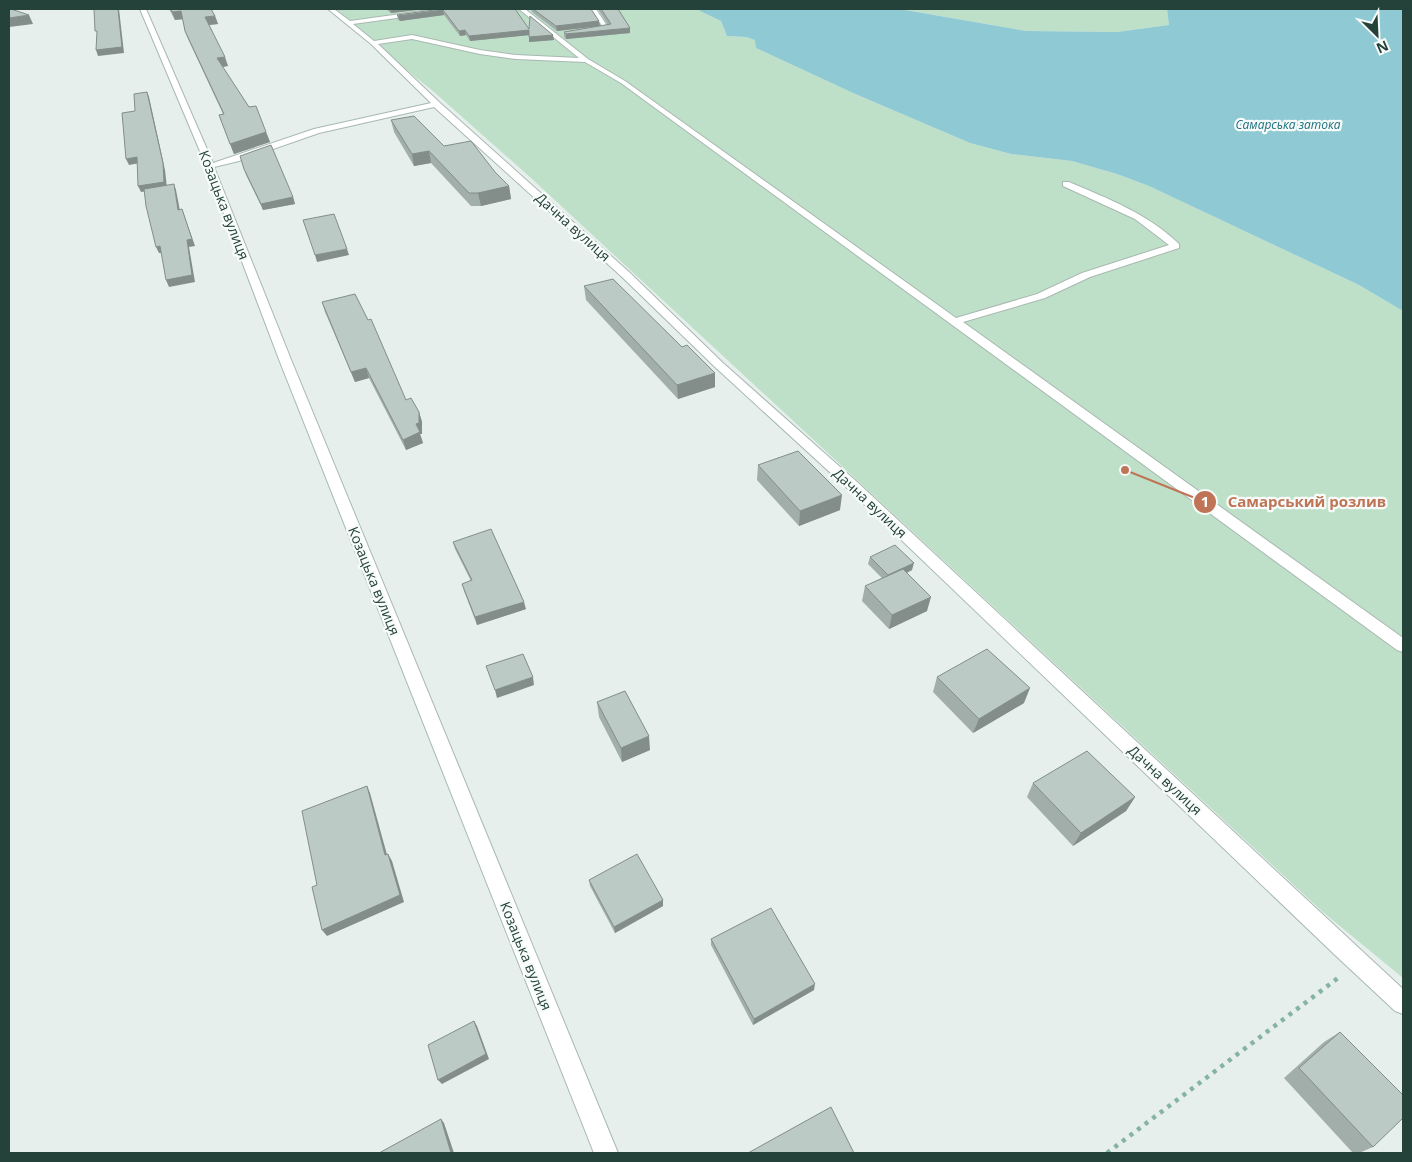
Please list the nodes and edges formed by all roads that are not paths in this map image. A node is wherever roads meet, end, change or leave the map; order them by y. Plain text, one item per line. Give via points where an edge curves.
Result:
1 (143, 9) edge
2 (331, 9) edge
3 (447, 9) edge
4 (522, 9) edge
5 (593, 9) edge
6 (349, 23) junction
7 (582, 31) edge
8 (373, 43) junction
9 (586, 60) junction
10 (436, 104) junction
11 (209, 166) junction
12 (1066, 184) dead end
13 (956, 321) junction
14 (1403, 646) edge
15 (1403, 1003) edge
16 (606, 1153) edge

1 - 11 street, Козацька вулиця
2 - 6 street, Дачна вулиця
3 - 6 street
4 - 9 street via 561,34
5 - 7 street via 608,28
6 - 8 street, Дачна вулиця
8 - 9 street via 412,37 516,57
8 - 10 street, Дачна вулиця
9 - 13 street via 623,82
10 - 11 street via 317,131
10 - 15 street, Дачна вулиця via 625,274
11 - 16 street, Козацька вулиця
12 - 13 street via 1128,211 1176,246 1086,275 1041,296
13 - 14 street

